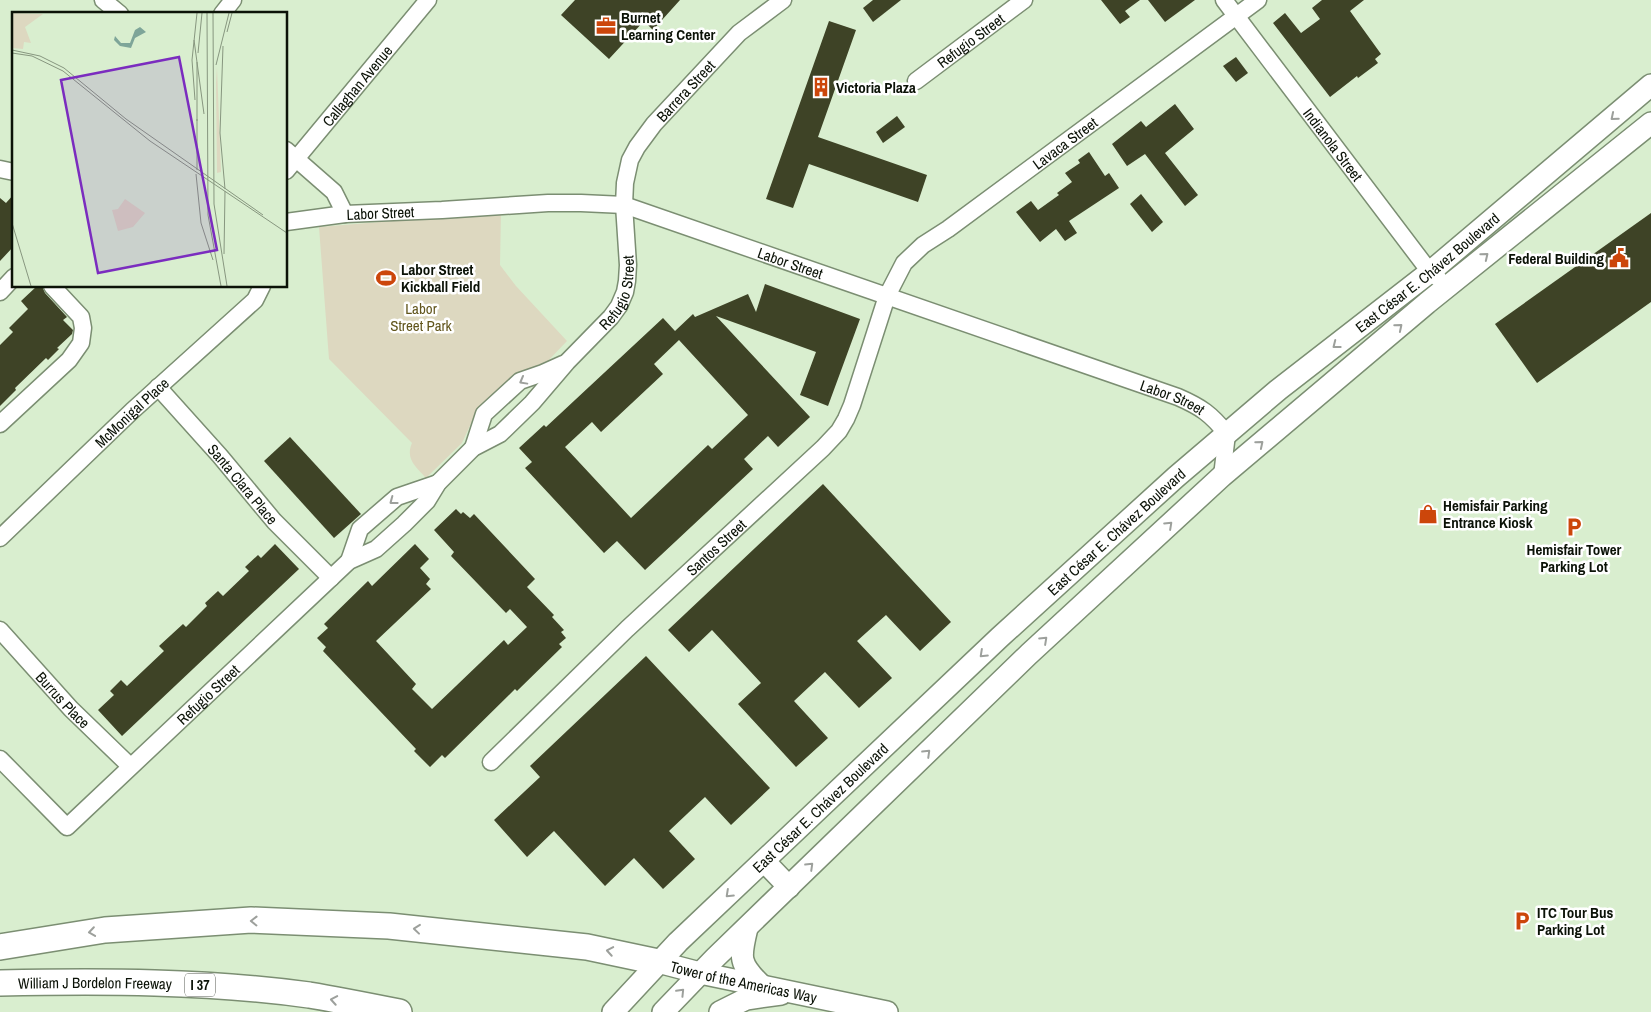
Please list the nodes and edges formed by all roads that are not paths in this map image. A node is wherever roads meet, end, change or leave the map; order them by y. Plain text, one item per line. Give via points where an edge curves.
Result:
1 (103, 0) edge
2 (234, 0) edge
3 (428, 0) edge
4 (784, 0) edge
5 (1024, 0) edge
6 (1224, 0) edge
7 (1258, 0) edge
8 (118, 12) edge
9 (224, 12) edge
10 (1236, 16) junction
11 (916, 81) dead end
12 (1651, 85) edge
13 (1651, 122) edge
14 (290, 160) edge
15 (624, 205) junction
16 (345, 214) junction
17 (288, 222) edge
18 (1430, 272) junction
19 (12, 279) edge
20 (1447, 287) junction
21 (54, 288) edge
22 (261, 288) edge
23 (0, 292) edge
24 (887, 296) junction
25 (567, 362) junction
26 (158, 387) junction
27 (0, 424) edge
28 (1227, 434) junction
29 (473, 448) junction
30 (1222, 476) junction
31 (438, 483) junction
32 (0, 538) edge
33 (349, 561) junction
34 (331, 578) junction
35 (0, 630) edge
36 (0, 758) edge
37 (492, 762) dead end
38 (130, 766) junction
39 (764, 861) junction
40 (789, 887) junction
41 (746, 928) junction
42 (0, 947) edge
43 (658, 962) junction
44 (700, 973) junction
45 (0, 983) edge
46 (761, 985) junction
47 (796, 992) junction
48 (399, 1012) edge
49 (613, 1012) edge
50 (663, 1012) edge
51 (720, 1012) edge
52 (887, 1012) edge

1 - 8 street
2 - 9 street
3 - 14 street, Callaghan Avenue
4 - 15 street, Barrera Street via 739,33 644,136 636,147 628,170
5 - 11 street, Refugio Street
6 - 10 street, Indianola Street
7 - 10 street, Lavaca Street
10 - 18 street, Indianola Street
10 - 24 street, Lavaca Street via 923,245 904,263
12 -> 18 main road, East César E. Chávez Boulevard
20 -> 13 main road, East César E. Chávez Boulevard
14 - 16 street via 334,192
15 - 16 street, Labor Street via 548,203
15 - 24 street, Labor Street
15 - 25 street, Refugio Street via 628,265 625,292 611,317
16 - 17 street, Labor Street
18 - 20 street, Indianola Street
18 -> 28 main road, East César E. Chávez Boulevard via 1278,390
19 - 23 street
30 -> 20 main road, East César E. Chávez Boulevard
21 - 27 street via 81,317 81,343 69,360
22 - 26 street, McMonigal Place via 256,300
24 - 28 street, Labor Street via 1178,397 1200,406
24 - 37 street, Santos Street via 852,406 839,431 627,629
25 - 29 street, Refugio Street via 532,404 500,434
25 -> 29 street, Refugio Street via 520,381 484,414
26 - 32 street, McMonigal Place
26 - 34 street, Santa Clara Place via 274,521
28 - 30 street
28 -> 39 main road, East César E. Chávez Boulevard via 1000,637
29 - 31 street, Refugio Street
40 -> 30 main road, East César E. Chávez Boulevard via 1029,654
31 - 33 street, Refugio Street via 426,501 376,550
31 -> 33 street, Refugio Street via 397,497 360,529
33 - 34 street, Refugio Street
34 - 38 street, Refugio Street
35 - 38 street, Burrus Place via 71,709
36 - 38 street, Refugio Street via 67,826
39 - 40 main road
39 -> 43 main road, East César E. Chávez Boulevard
40 - 41 main road, East César E. Chávez Boulevard
41 - 44 main road, East César E. Chávez Boulevard
41 - 46 main road via 742,962
43 -> 42 highway via 587,947 389,926 251,920 104,930
43 - 44 main road, Tower of the Americas Way
43 - 49 main road, East César E. Chávez Boulevard
44 - 46 main road, Tower of the Americas Way
50 -> 44 main road, East César E. Chávez Boulevard
48 -> 45 highway, William J Bordelon Freeway / I 37 via 309,995 223,986 148,982
46 - 47 main road, Tower of the Americas Way
47 - 51 main road via 746,999
47 - 52 main road, Tower of the Americas Way

